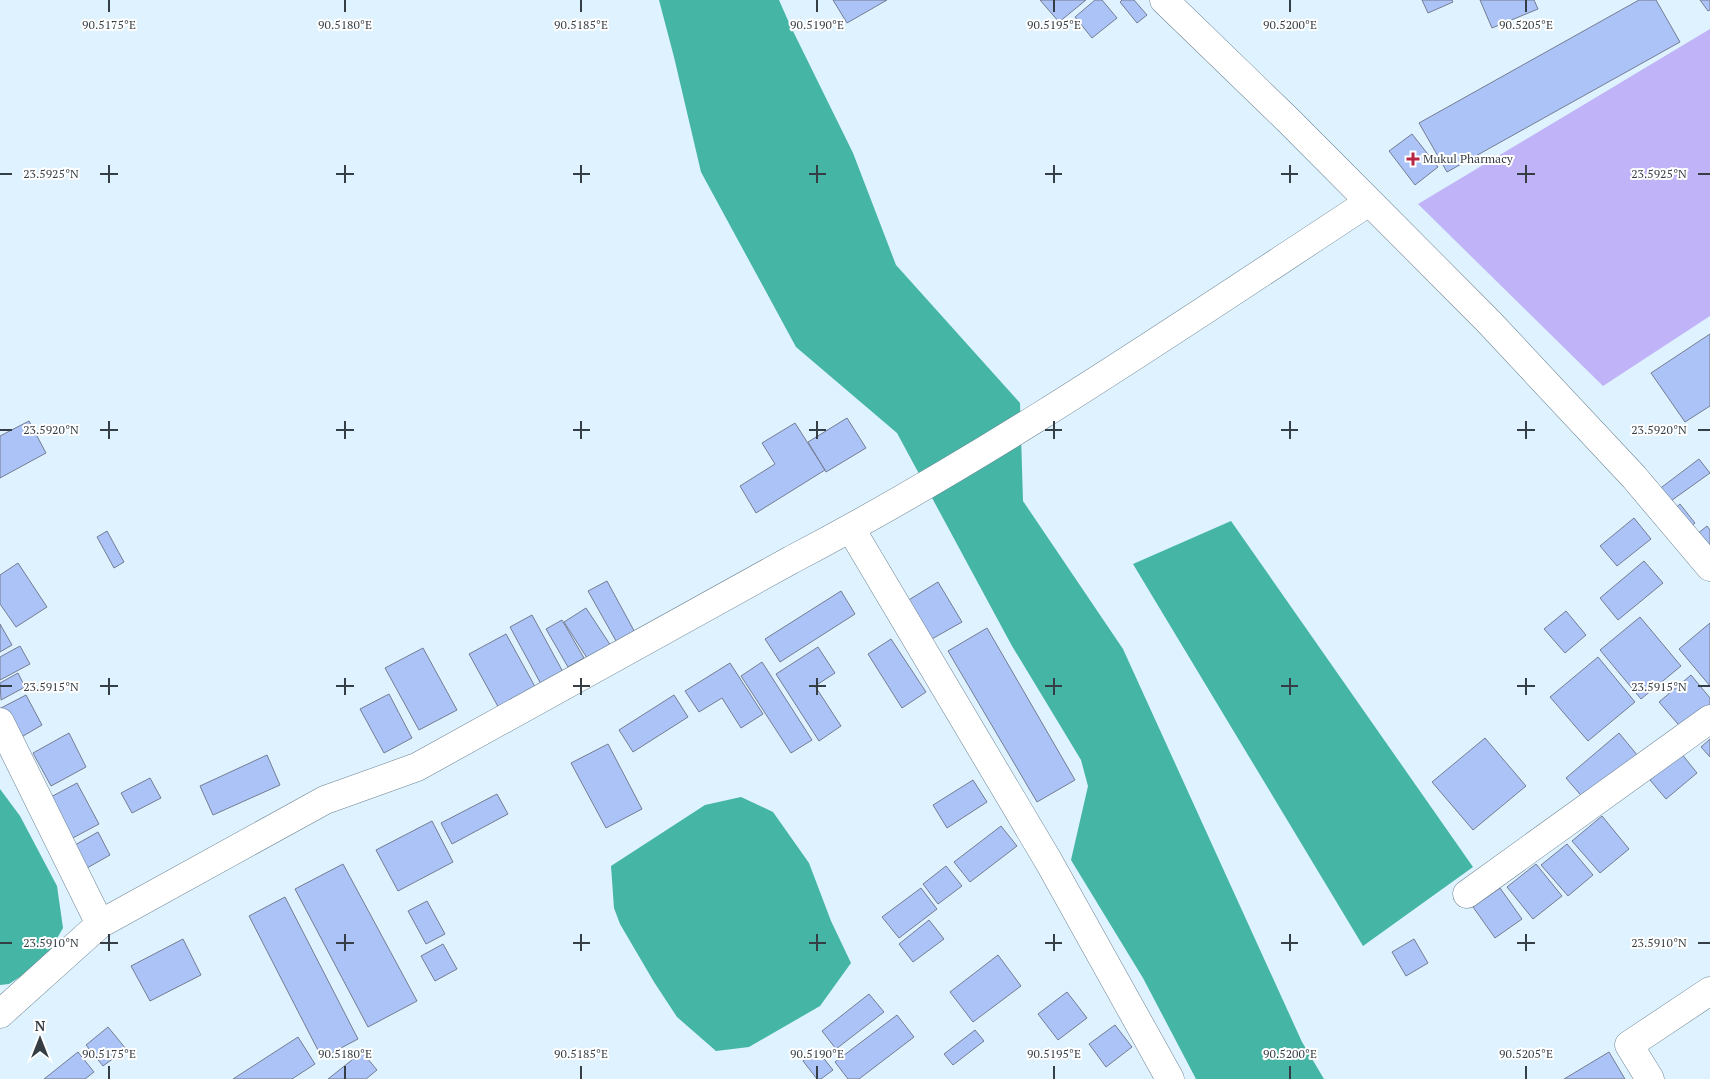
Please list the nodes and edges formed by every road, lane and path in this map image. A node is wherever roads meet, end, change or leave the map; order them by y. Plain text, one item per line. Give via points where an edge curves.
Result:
1 (1164, 0) edge
2 (1369, 202) junction
3 (851, 529) junction
4 (1710, 567) edge
5 (1710, 719) edge
6 (0, 722) edge
7 (1467, 894) dead end
8 (100, 924) junction
9 (1710, 991) edge
10 (0, 1014) edge
11 (1159, 1075) edge
12 (1650, 1079) edge

1 - 2 street
2 - 3 street via 1010,435
2 - 4 street via 1488,322 1627,470
3 - 8 street via 416,767 325,800
3 - 11 street via 1049,862
5 - 7 street
6 - 8 street
8 - 10 street
9 - 12 street via 1629,1045

